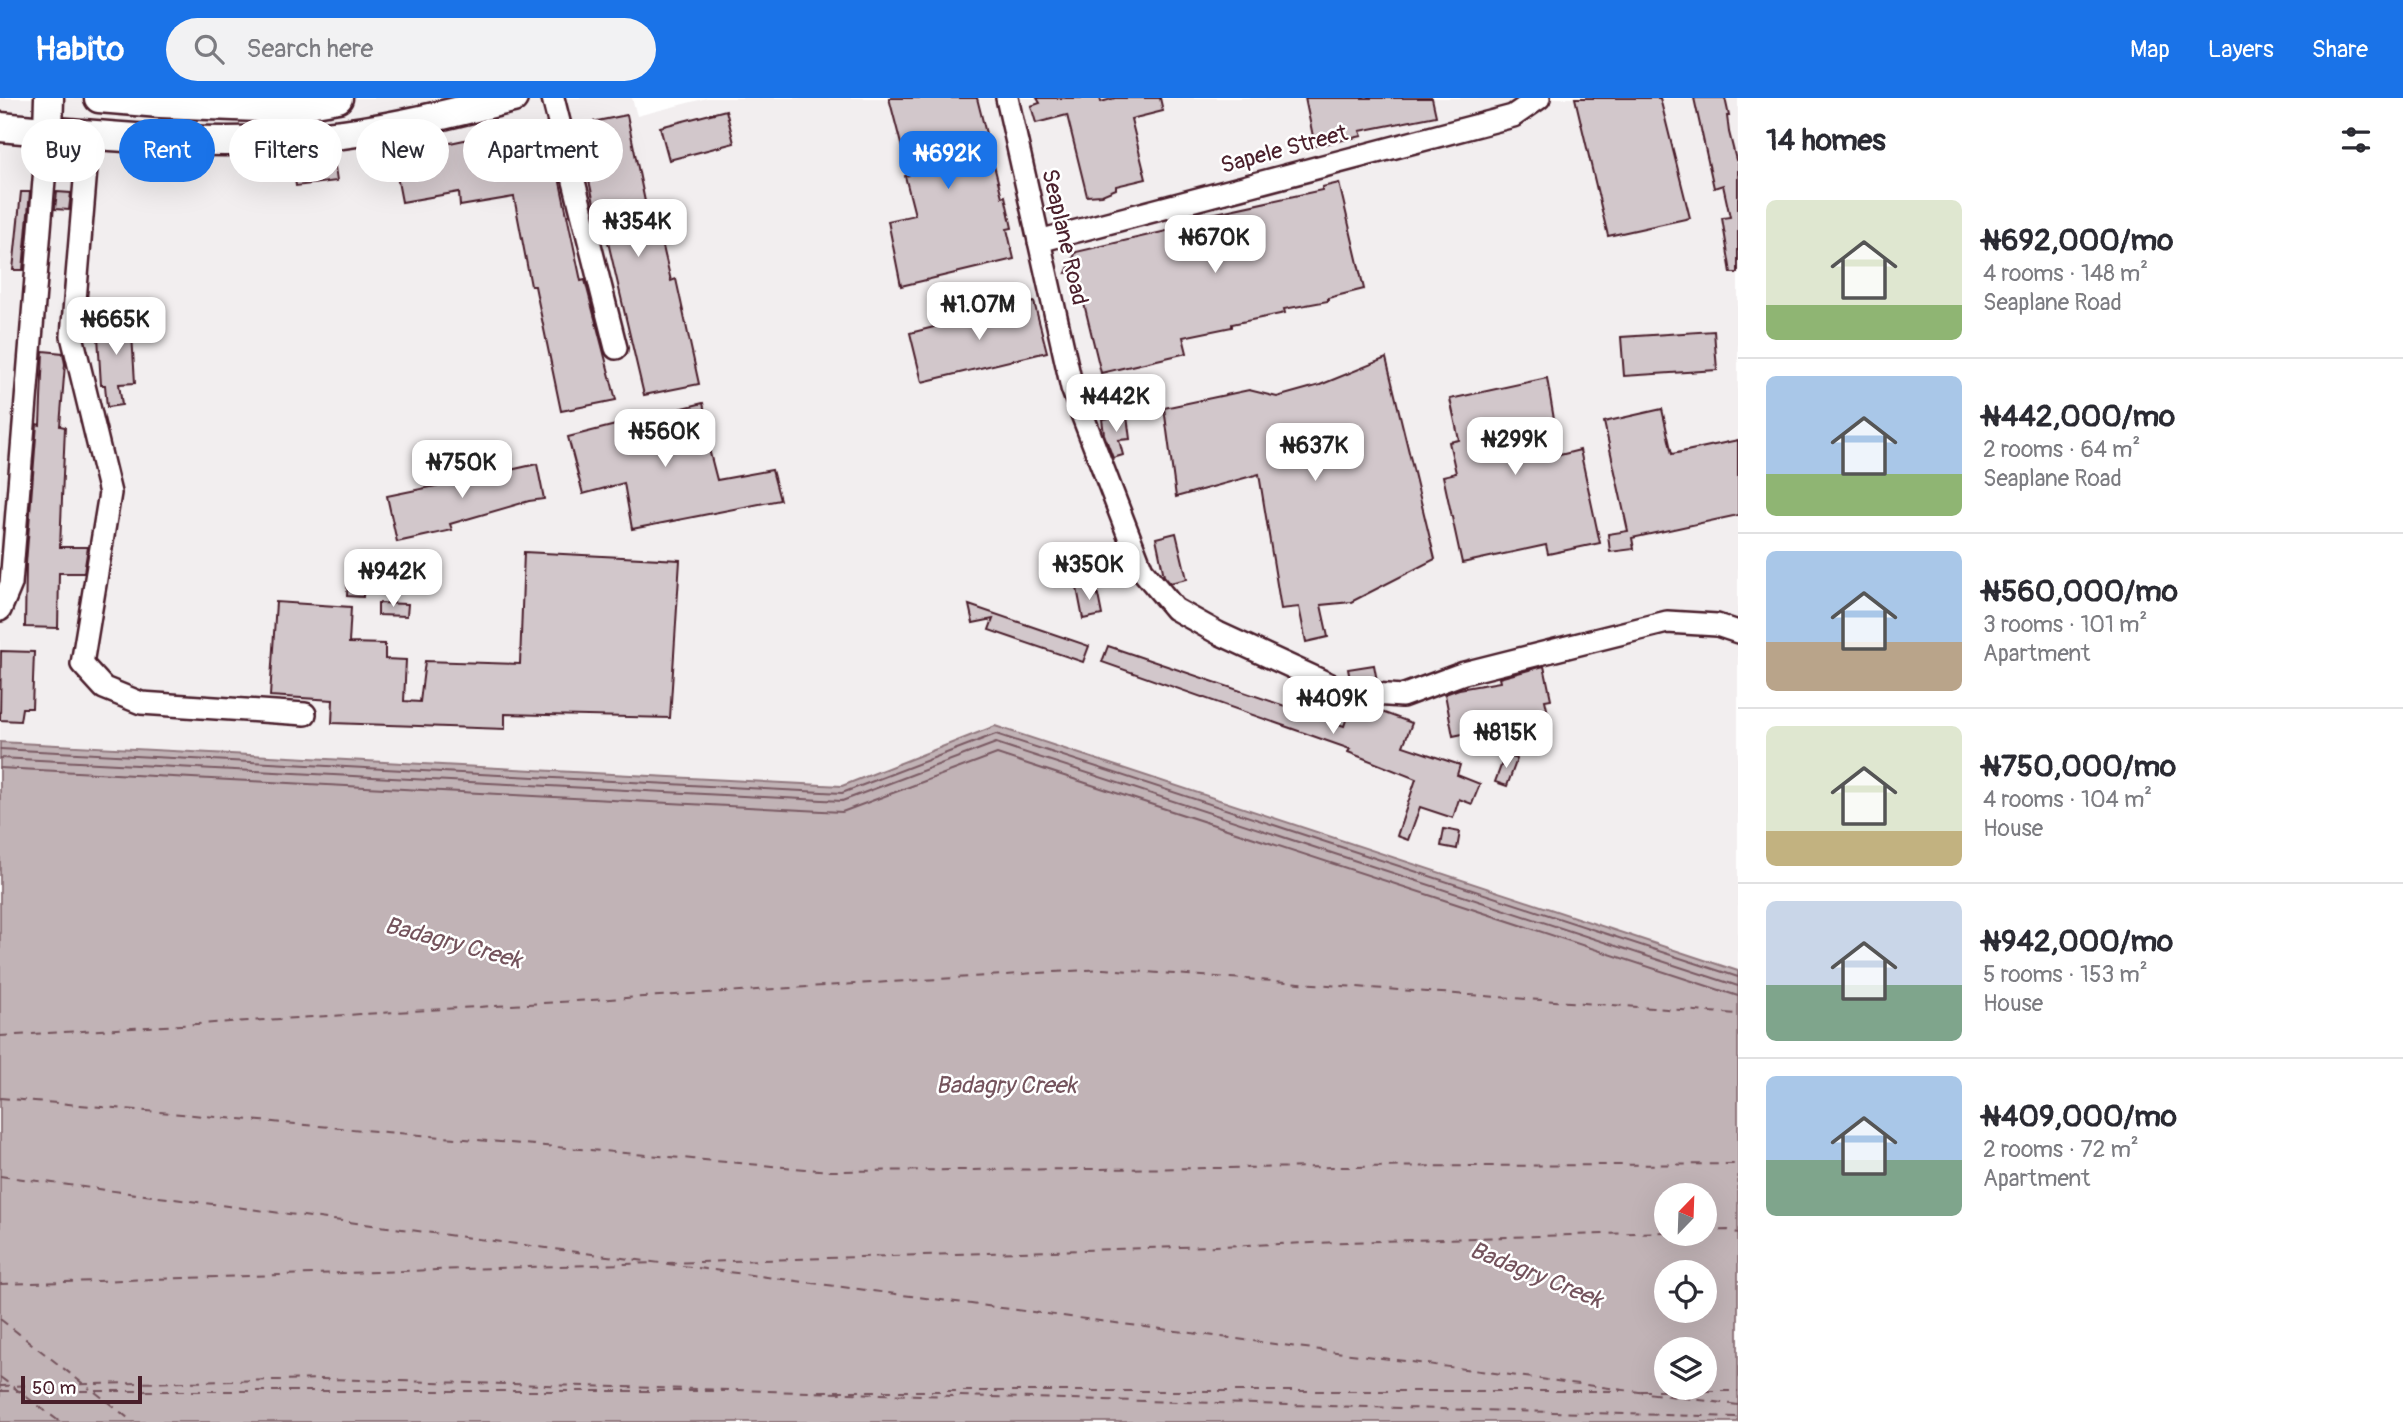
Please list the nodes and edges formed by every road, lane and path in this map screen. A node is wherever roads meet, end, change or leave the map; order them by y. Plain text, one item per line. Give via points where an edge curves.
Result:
1 (49, 98) edge
2 (96, 98) edge
3 (338, 98) edge
4 (513, 98) edge
5 (553, 98) edge
6 (1007, 98) edge
7 (1539, 98) edge
8 (48, 119) edge
9 (92, 119) edge
10 (0, 127) edge
11 (21, 129) edge
12 (105, 134) edge
13 (44, 182) edge
14 (85, 182) edge
15 (1039, 240) junction
16 (616, 348) dead end
17 (0, 610) edge
18 (1738, 632) edge
19 (305, 714) dead end

1 - 8 main road
2 - 3 main road via 281,107
2 - 9 main road
4 - 12 main road via 325,136 233,141
5 - 16 street
6 - 15 street, Seaplane Road
7 - 15 street, Sapele Street via 1513,116
10 - 11 main road
13 - 17 street via 11,584
14 - 19 street via 72,336 110,493 82,664 104,688 141,703
15 - 18 street, Seaplane Road via 1072,388 1142,570 1175,609 1218,634 1346,692 1402,696 1464,673 1667,622 1717,625

